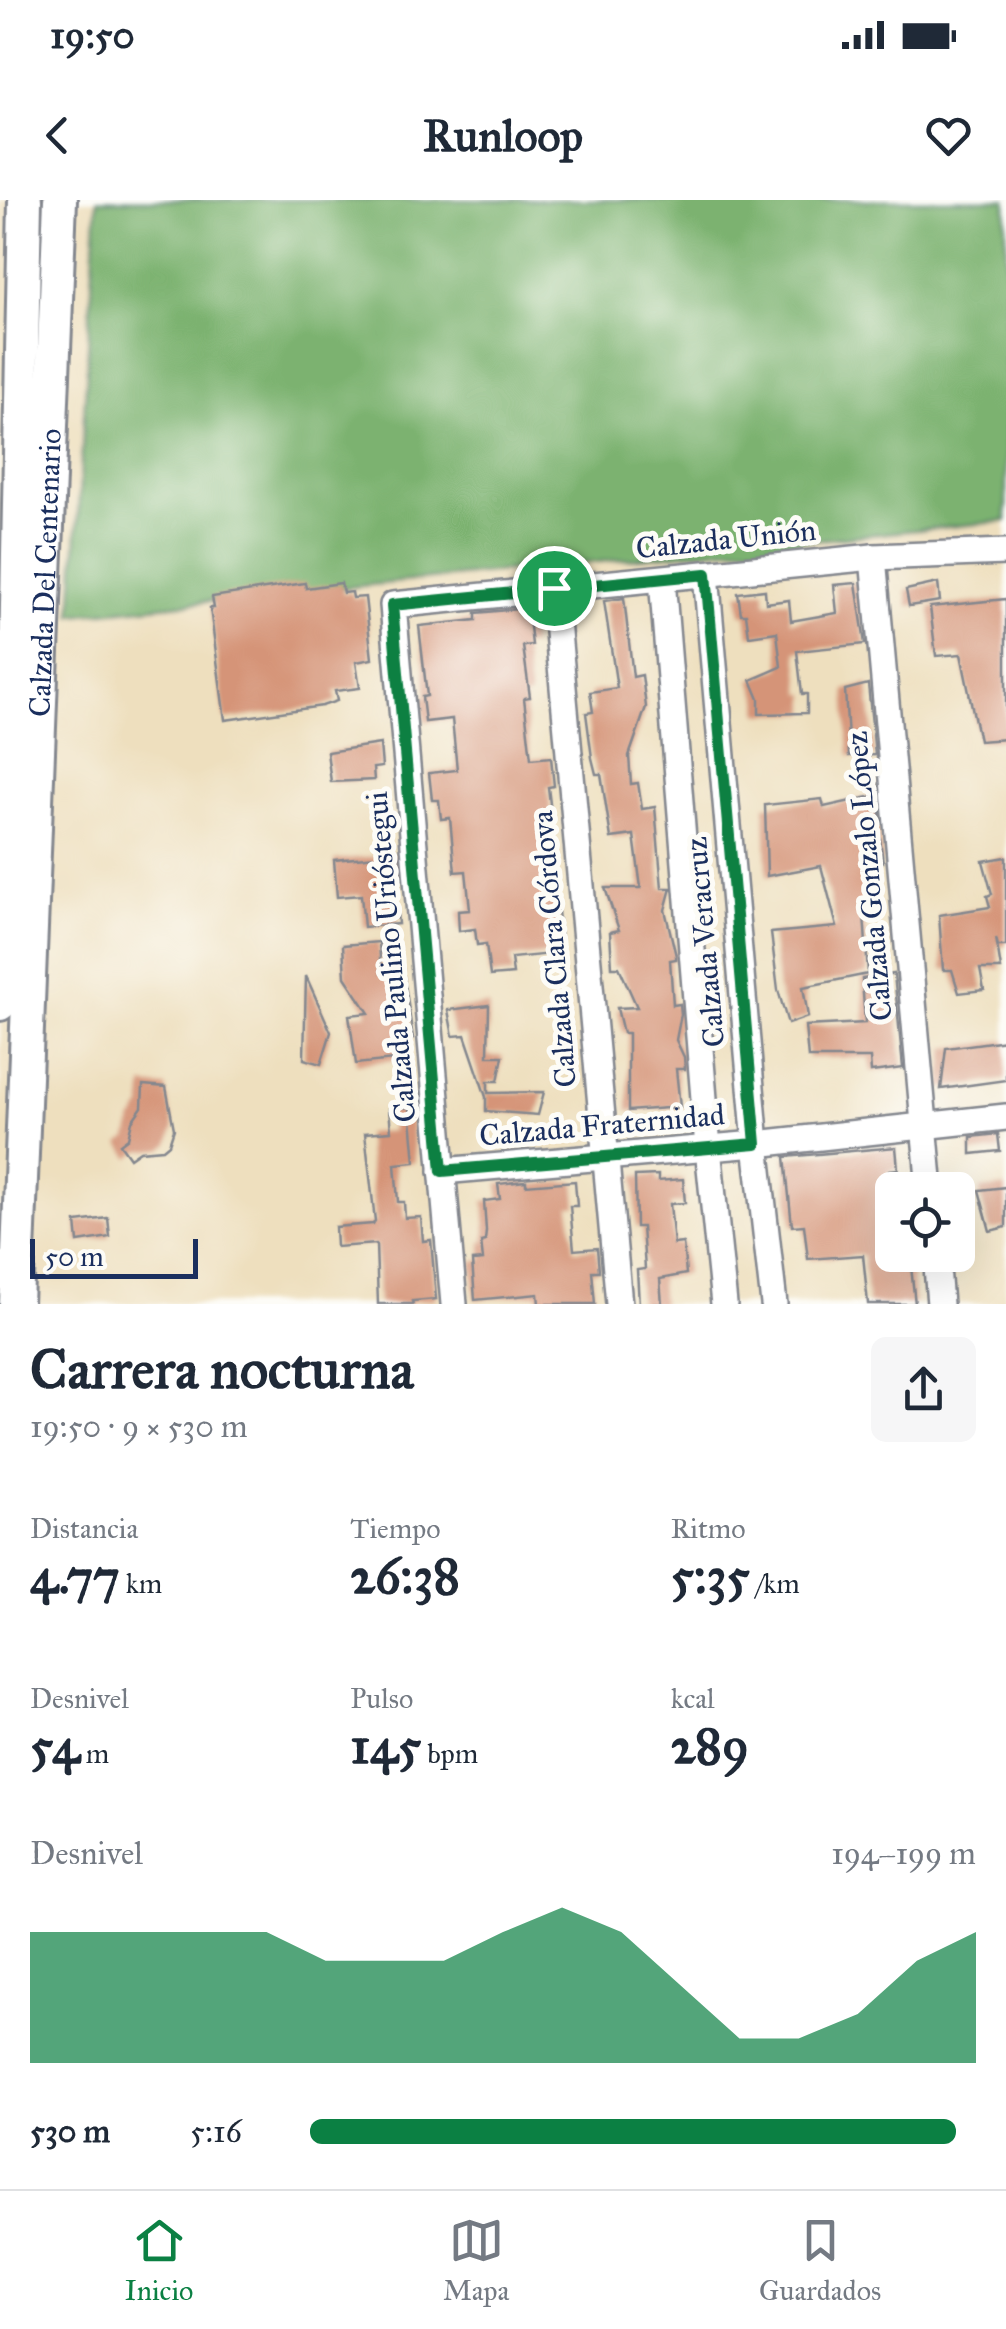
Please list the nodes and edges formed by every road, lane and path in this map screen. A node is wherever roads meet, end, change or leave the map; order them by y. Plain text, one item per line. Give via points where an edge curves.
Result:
1 (24, 200) edge
2 (60, 200) edge
3 (1006, 552) edge
4 (874, 557) junction
5 (706, 574) junction
6 (662, 579) junction
7 (554, 588) junction
8 (392, 605) joint
9 (19, 655) edge
10 (736, 916) junction
11 (690, 926) junction
12 (2, 936) edge
13 (0, 1004) edge
14 (1006, 1117) edge
15 (924, 1125) junction
16 (756, 1144) junction
17 (708, 1148) junction
18 (605, 1157) junction
19 (442, 1171) junction
20 (928, 1172) edge
21 (10, 1221) edge
22 (937, 1272) edge
23 (16, 1304) edge
24 (454, 1304) edge
25 (619, 1304) edge
26 (724, 1304) edge
27 (774, 1304) edge
28 (940, 1304) edge

1 - 9 main road, Calzada Del Centenario
2 - 9 main road, Calzada Del Centenario
3 - 4 street, Calzada Unión
4 - 5 street, Calzada Unión
4 - 15 street, Calzada Gonzalo López
5 - 6 street, Calzada Unión
5 - 10 street, Calzada Veracruz
6 - 7 street, Calzada Unión
6 - 11 street, Calzada Veracruz
7 - 8 street, Calzada Unión
7 - 18 street, Calzada Clara Córdova
8 - 19 street, Calzada Paulino Urióstegui
9 - 12 main road, Calzada Del Centenario
9 - 21 main road, Calzada Del Centenario
10 - 11 street
10 - 16 street, Calzada Veracruz
11 - 17 street, Calzada Veracruz
12 - 13 main road, Calzada Del Centenario
14 - 15 street, Calzada Fraternidad
15 - 16 street, Calzada Fraternidad
15 - 20 street, Calzada Gonzalo López
16 - 17 street, Calzada Fraternidad
16 - 27 street, Calzada Veracruz
17 - 18 street, Calzada Fraternidad
17 - 26 street, Calzada Veracruz
18 - 19 street, Calzada Fraternidad
18 - 25 street, Calzada Clara Córdova
19 - 24 street, Calzada Paulino Urióstegui
21 - 23 main road, Calzada Del Centenario
22 - 28 street

